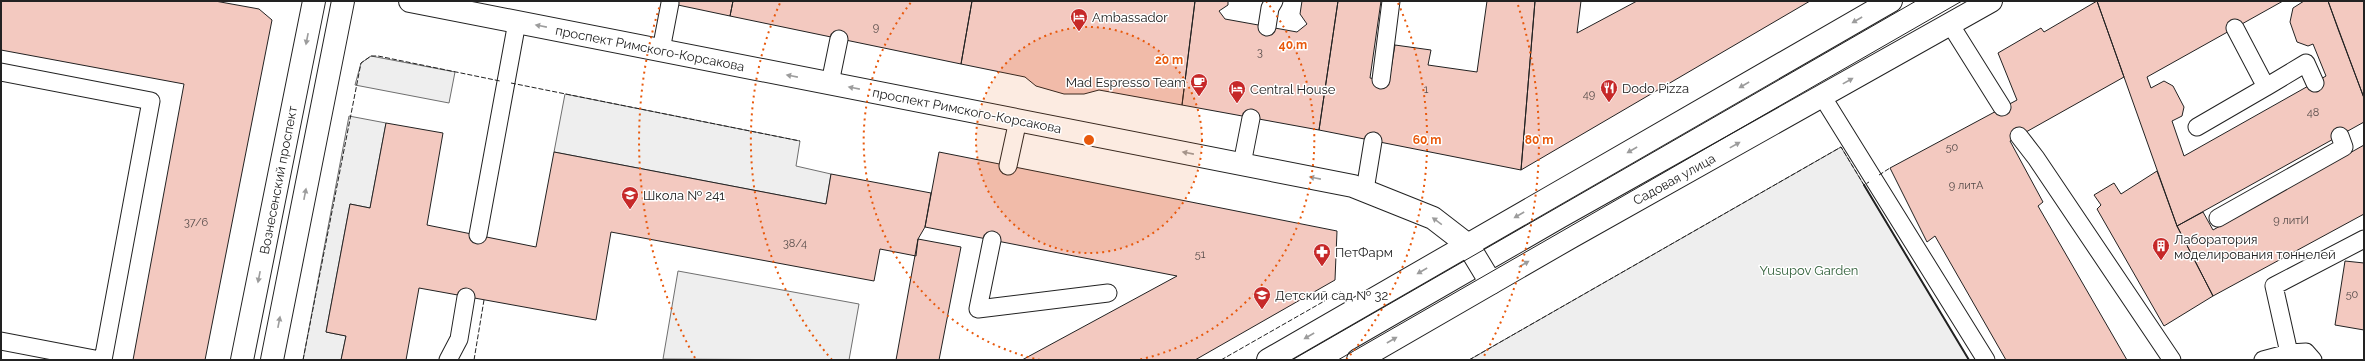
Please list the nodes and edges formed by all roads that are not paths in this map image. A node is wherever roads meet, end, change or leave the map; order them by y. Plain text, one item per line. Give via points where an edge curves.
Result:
1 (314, 1) edge
2 (344, 1) edge
3 (410, 1) edge
4 (1274, 1) edge
5 (1392, 1) edge
6 (1891, 1) edge
7 (1991, 1) edge
8 (670, 3) dead end
9 (517, 22) junction
10 (1950, 24) junction
11 (1267, 26) dead end
12 (2234, 28) dead end
13 (839, 39) dead end
14 (661, 50) junction
15 (1, 72) edge
16 (1381, 80) dead end
17 (830, 83) junction
18 (2315, 83) dead end
19 (2266, 87) junction
20 (1822, 96) junction
21 (2002, 106) dead end
22 (1251, 118) dead end
23 (1018, 120) junction
24 (2197, 127) dead end
25 (2019, 136) dead end
26 (2340, 136) dead end
27 (1372, 141) dead end
28 (1242, 164) junction
29 (1008, 166) dead end
30 (1365, 190) junction
31 (2218, 218) dead end
32 (478, 235) dead end
33 (2364, 239) edge
34 (992, 240) dead end
35 (1468, 245) junction
36 (1491, 283) junction
37 (1108, 293) dead end
38 (466, 297) dead end
39 (1, 341) edge
40 (2289, 352) junction
41 (102, 360) edge
42 (242, 360) edge
43 (272, 360) edge
44 (448, 360) edge
45 (1268, 360) edge
46 (1358, 360) edge
47 (1986, 360) edge
48 (2172, 360) edge
49 (2263, 360) edge
50 (2313, 360) edge

1 -> 42 main road, Вознесенский проспект
43 -> 2 main road
3 - 9 main road, проспект Римского-Корсакова
4 - 11 lane
5 - 16 lane
6 -> 35 main road
7 - 10 main road, Садовая улица
8 - 14 lane
14 -> 9 main road, проспект Римского-Корсакова
9 - 32 lane
20 -> 10 main road, Садовая улица
10 - 21 lane
12 - 19 lane
13 - 17 lane
17 -> 14 main road, проспект Римского-Корсакова
15 - 41 lane via 151,101
23 -> 17 main road, проспект Римского-Корсакова
18 - 19 lane via 2306,63
19 - 24 lane
36 -> 20 main road, Садовая улица
20 - 47 lane
22 - 28 lane
28 -> 23 main road, проспект Римского-Корсакова
23 - 29 lane
25 - 48 lane
26 - 31 lane via 2344,147
27 - 30 lane
30 -> 28 main road, проспект Римского-Корсакова
35 -> 30 main road, проспект Римского-Корсакова via 1433,218
33 - 40 lane via 2274,286
34 - 37 lane via 978,309
35 - 36 main road, проспект Римского-Корсакова
35 -> 45 main road
46 -> 36 main road, Садовая улица
38 - 44 lane via 459,339
39 - 41 lane
40 - 49 lane
40 - 50 lane via 2306,352

